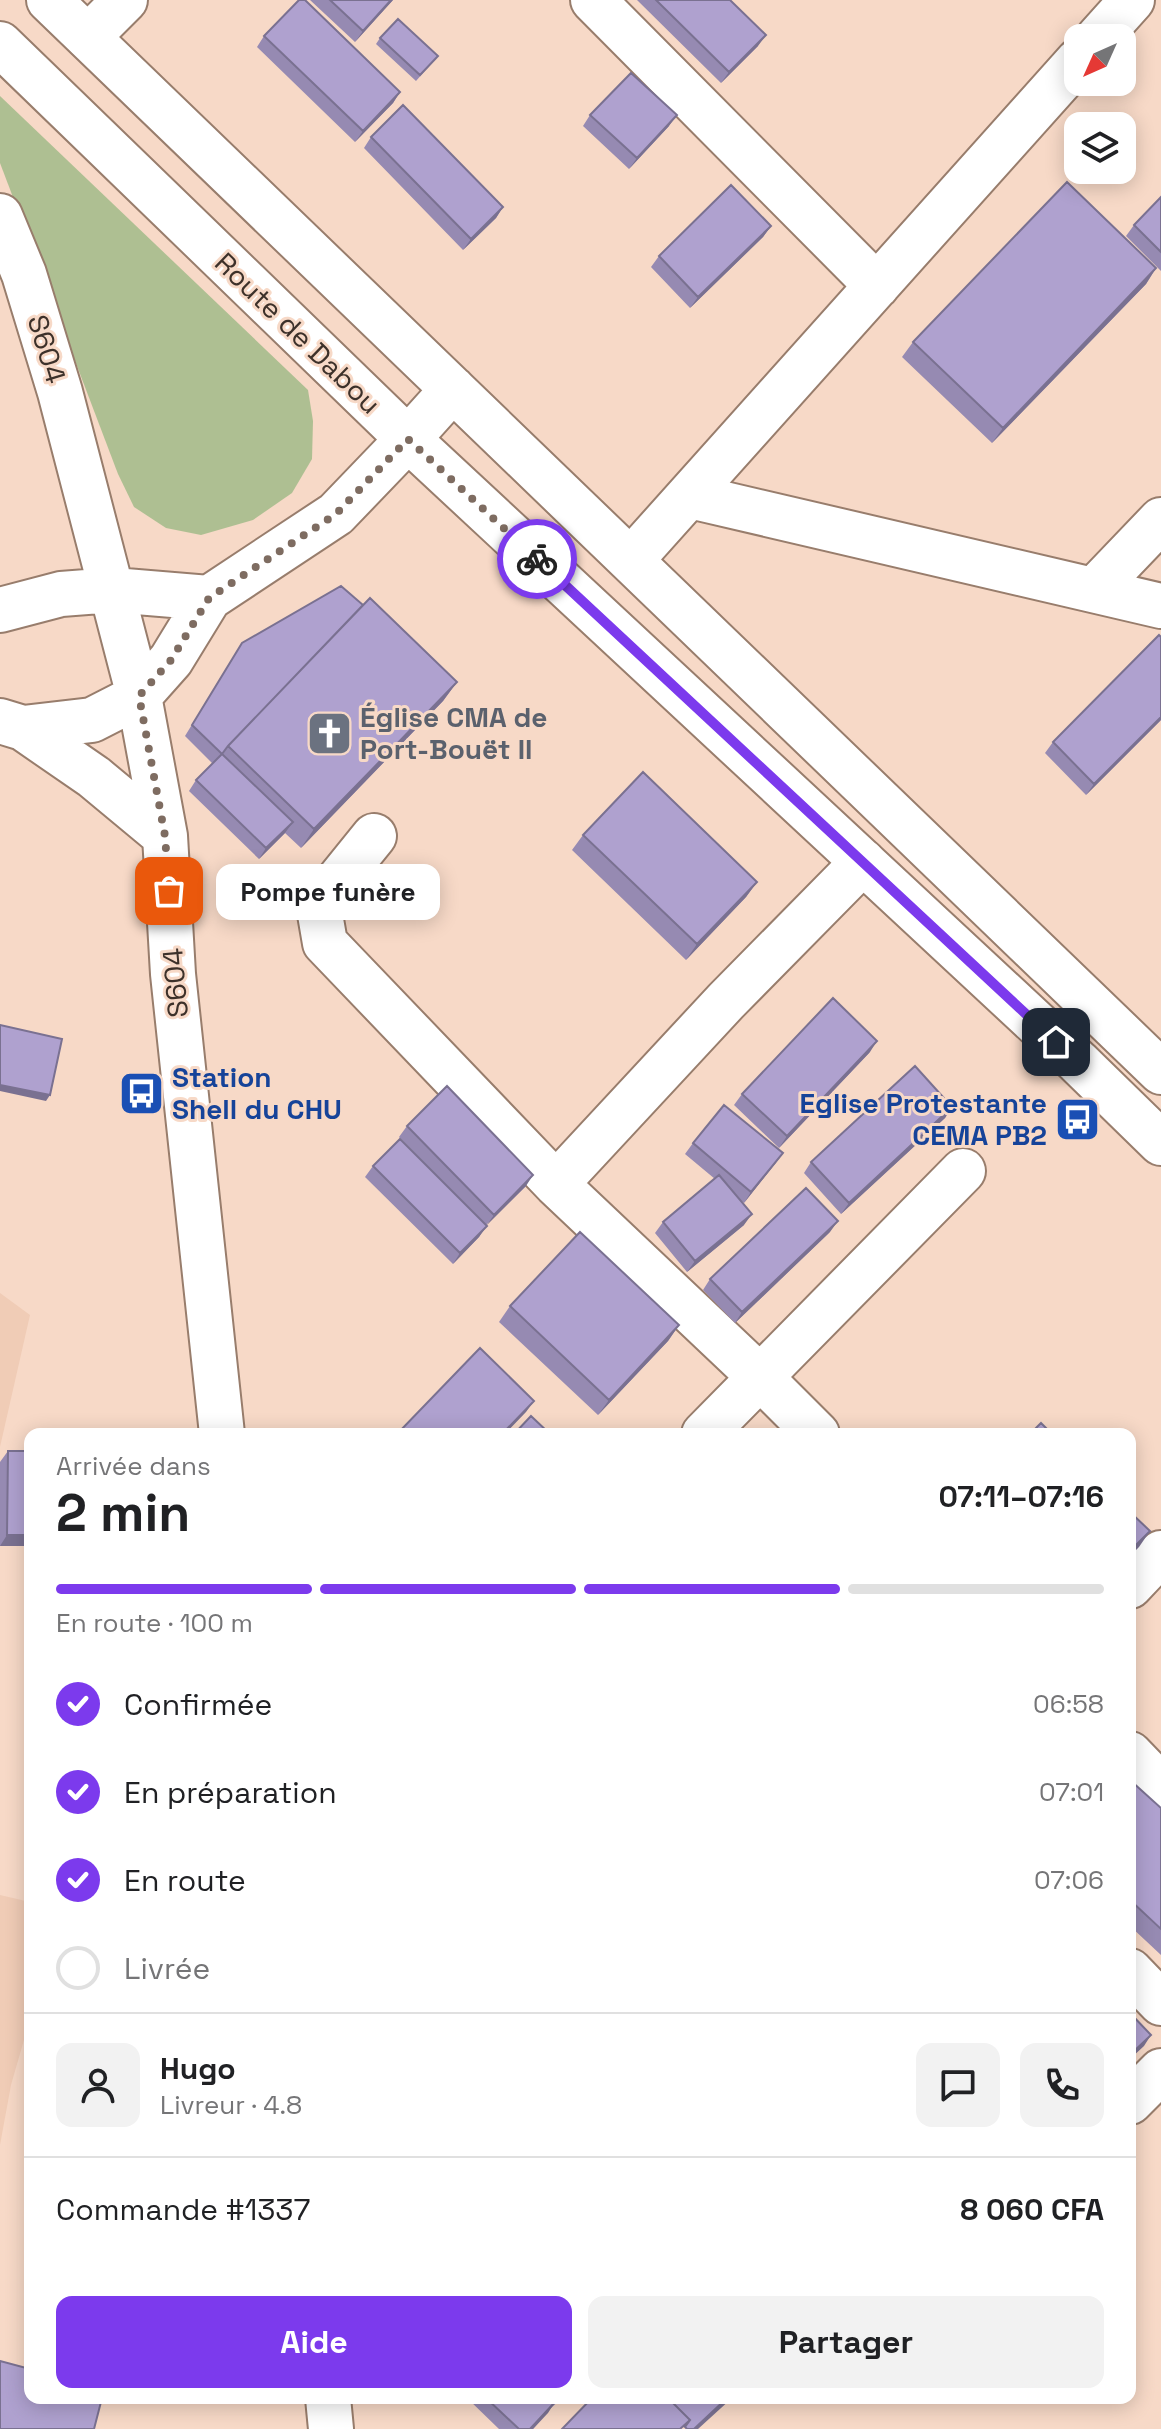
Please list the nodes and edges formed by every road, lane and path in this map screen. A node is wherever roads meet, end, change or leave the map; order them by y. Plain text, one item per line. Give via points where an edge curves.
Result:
1 (49, 0) edge
2 (125, 0) edge
3 (593, 0) edge
4 (1132, 0) edge
5 (1111, 24) edge
6 (88, 37) junction
7 (0, 44) edge
8 (1064, 77) edge
9 (0, 216) edge
10 (877, 286) junction
11 (453, 389) junction
12 (408, 439) junction
13 (690, 496) junction
14 (1161, 520) edge
15 (631, 560) junction
16 (113, 590) junction
17 (1094, 590) junction
18 (209, 598) junction
19 (1161, 606) edge
20 (0, 610) edge
21 (139, 696) junction
22 (12, 724) edge
23 (165, 836) junction
24 (374, 836) dead end
25 (863, 862) junction
26 (1161, 1072) edge
27 (1161, 1143) edge
28 (963, 1171) dead end
29 (556, 1184) junction
30 (761, 1378) junction
31 (221, 1428) edge
32 (710, 1428) edge
33 (811, 1428) edge
34 (1161, 1553) edge
35 (1136, 1580) edge
36 (1136, 1760) edge
37 (1161, 1786) edge
38 (1136, 1977) edge
39 (1161, 2003) edge
40 (1161, 2071) edge
41 (1136, 2096) edge
42 (329, 2404) edge
43 (331, 2429) edge

1 - 6 street
2 - 6 street
3 - 10 street
4 - 5 street
6 - 11 street
7 - 12 street, Route de Dabou
8 - 10 street
9 - 16 street, S604 via 44,335
10 - 13 street
11 - 12 street
11 - 15 street
12 - 18 street via 336,514
12 - 25 street, Route de Dabou
13 - 15 street
13 - 17 street
14 - 17 street
15 - 26 street
16 - 18 street
16 - 20 street via 61,594
16 - 21 street, S604
17 - 19 street
18 - 21 street via 171,660
21 - 22 street via 92,720
21 - 23 street, S604
22 - 23 street via 94,777
23 - 31 street, S604 via 173,974
24 - 29 street via 336,883 320,914 325,943
25 - 27 street, Route de Dabou
25 - 29 street
28 - 30 street
29 - 30 street
30 - 32 street
30 - 33 street
34 - 35 street
36 - 37 street
38 - 39 street
40 - 41 street
42 - 43 street

